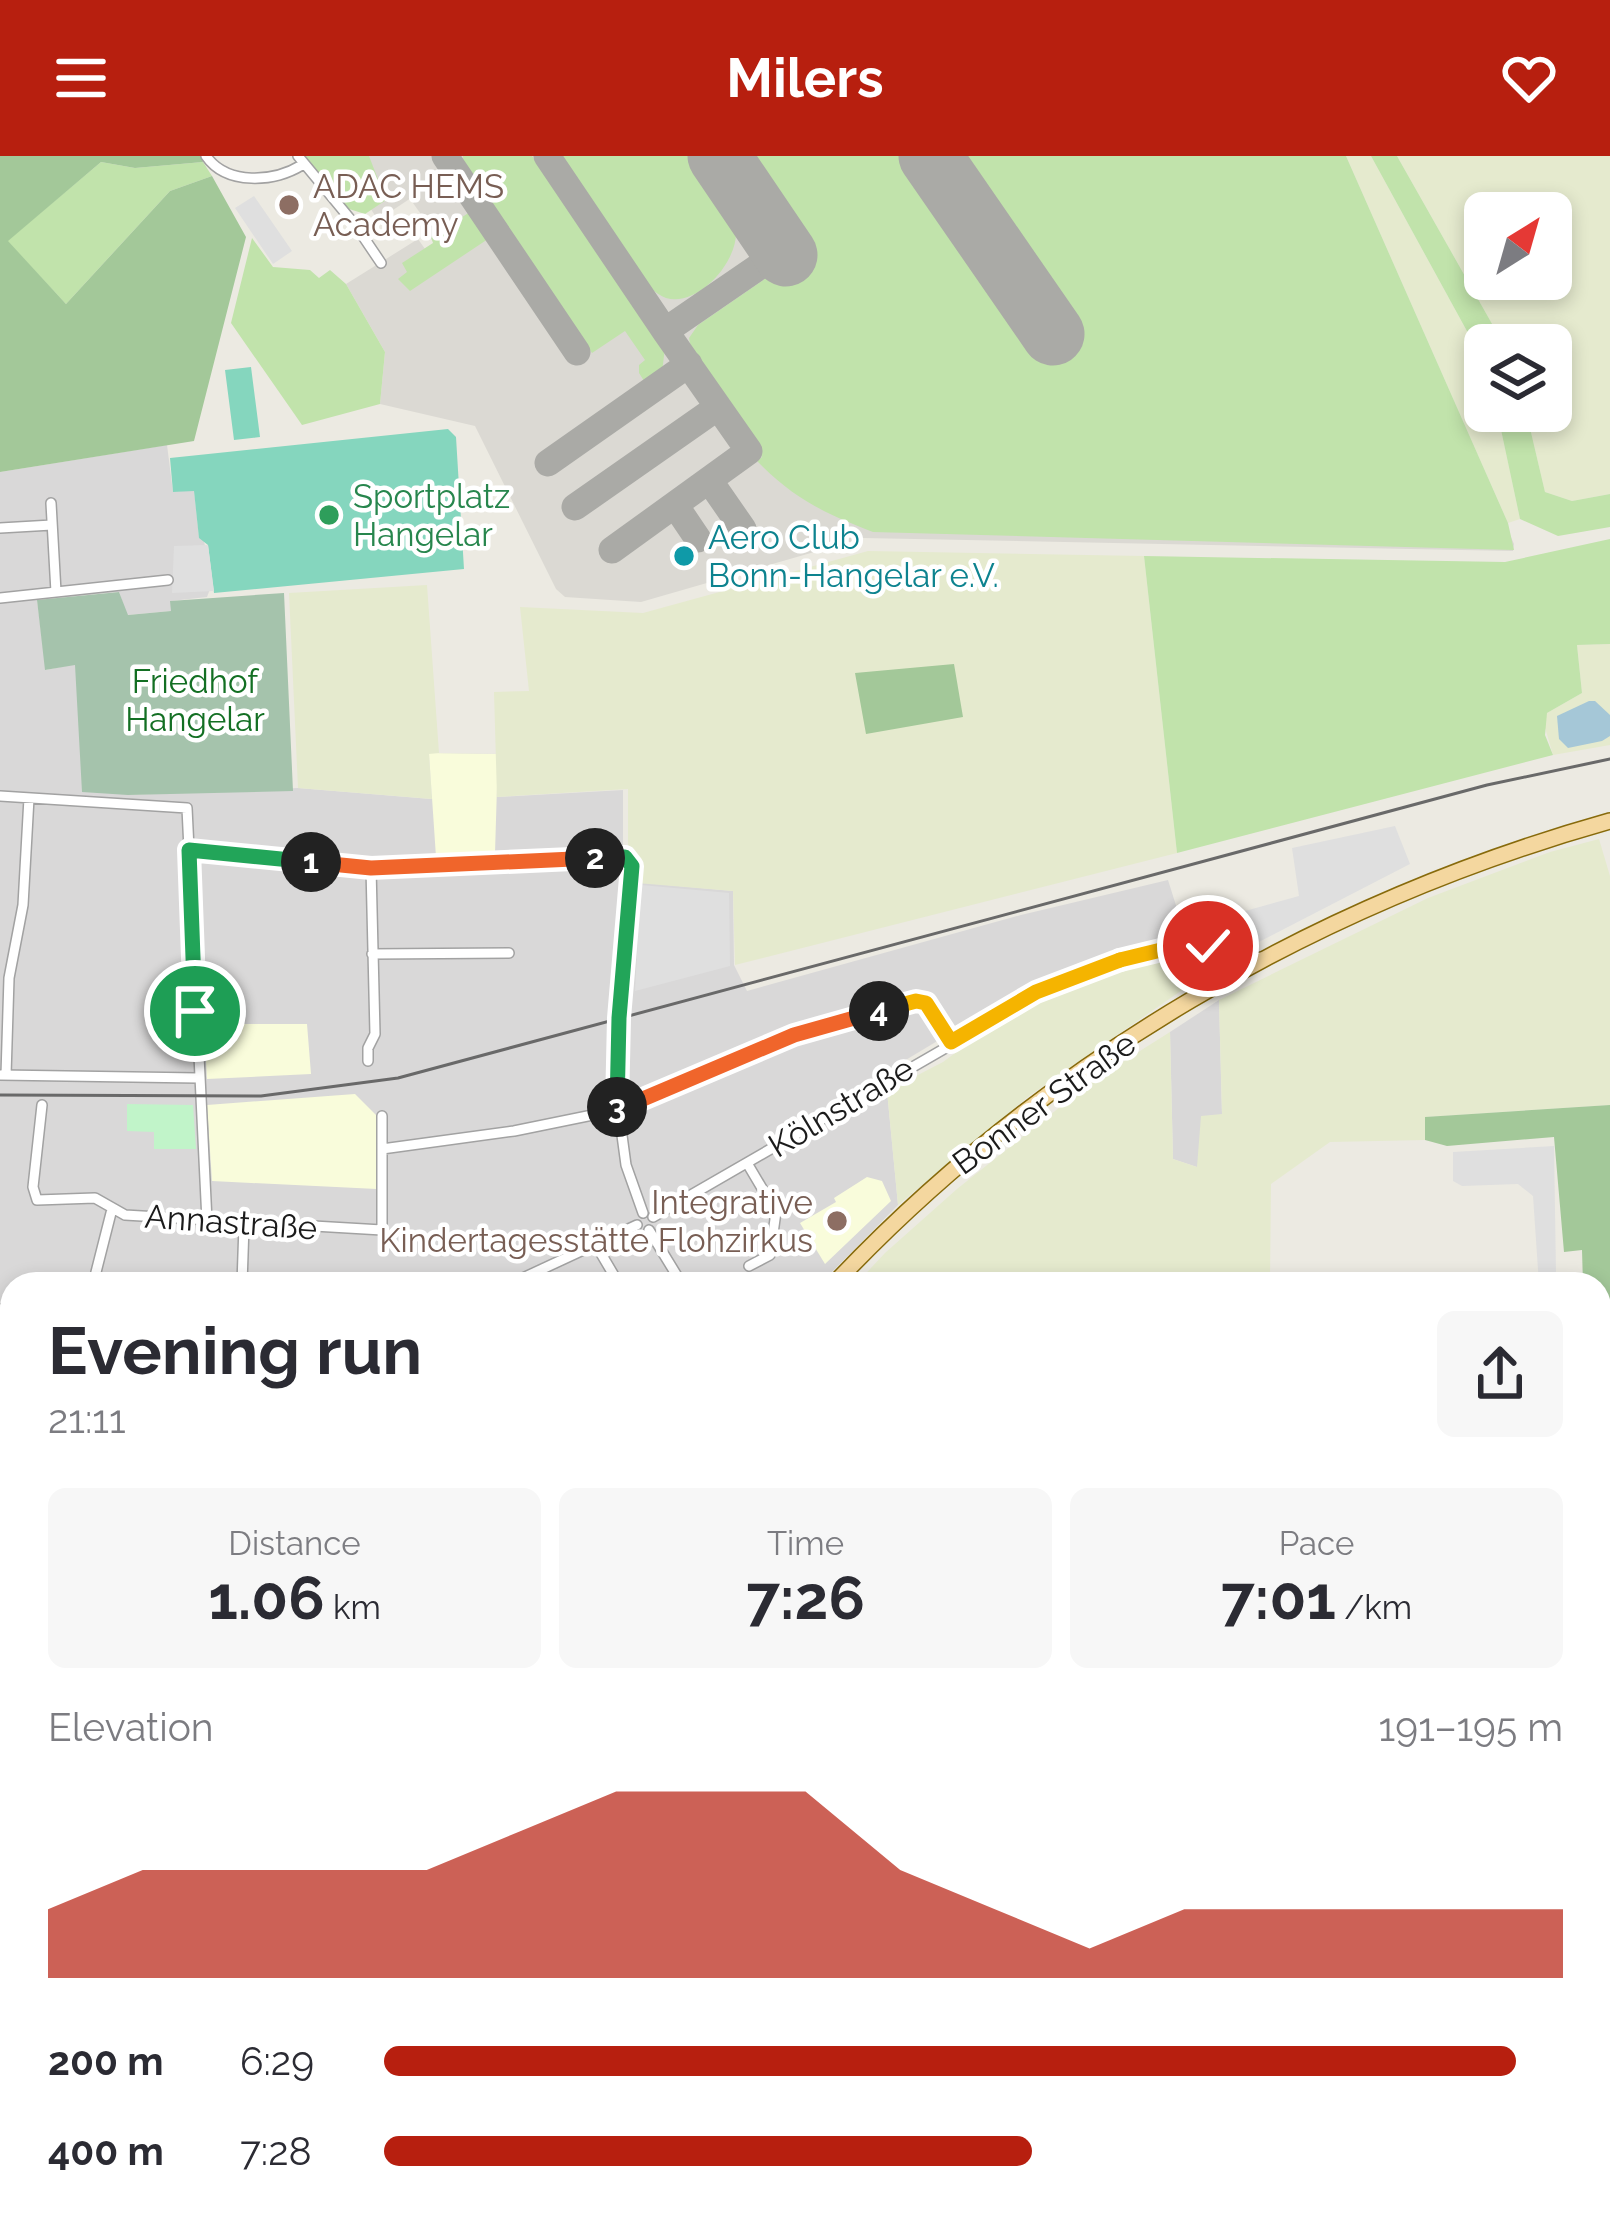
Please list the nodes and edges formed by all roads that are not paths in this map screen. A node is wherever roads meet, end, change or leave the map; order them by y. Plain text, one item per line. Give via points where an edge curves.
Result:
1 (206, 156) edge
2 (300, 161) edge
3 (381, 262) dead end
4 (51, 503) dead end
5 (52, 524) junction
6 (0, 528) edge
7 (168, 580) dead end
8 (56, 592) junction
9 (0, 598) edge
10 (0, 796) edge
11 (28, 798) junction
12 (1610, 821) edge
13 (189, 850) junction
14 (371, 868) junction
15 (1198, 941) junction
16 (509, 952) dead end
17 (372, 954) junction
18 (1268, 957) junction
19 (1188, 1002) junction
20 (951, 1042) junction
21 (368, 1061) dead end
22 (3, 1075) edge
23 (198, 1078) junction
24 (42, 1105) dead end
25 (617, 1110) junction
26 (382, 1116) dead end
27 (382, 1149) junction
28 (748, 1163) junction
29 (112, 1209) junction
30 (648, 1215) junction
31 (207, 1221) junction
32 (244, 1225) junction
33 (643, 1228) junction
34 (596, 1245) junction
35 (749, 1266) dead end
36 (96, 1272) edge
37 (242, 1272) edge
38 (536, 1272) edge
39 (612, 1272) edge
40 (674, 1272) edge
41 (846, 1272) edge

1 - 2 street via 240,177 283,175
2 - 3 street
4 - 5 street
5 - 6 street
5 - 8 street
7 - 8 street
8 - 9 street
10 - 11 street
11 - 13 street via 187,808
11 - 22 street
12 - 18 main road, Bonner Straße via 1380,902
13 - 14 street
13 - 23 street
14 - 17 street
14 - 25 street via 625,857 632,866
15 - 18 street, Kölnstraße via 1243,958
15 - 19 street via 1215,961
15 - 20 street, Kölnstraße via 1065,979
16 - 17 street
17 - 21 street
18 - 19 main road, Bonner Straße
19 - 41 main road, Bonner Straße via 1075,1073 947,1174
20 - 25 street via 931,1008 916,1001 794,1035
20 - 28 street, Kölnstraße
22 - 23 street
23 - 31 street
24 - 29 street, Annastraße via 35,1196 95,1198
25 - 27 street
25 - 30 street via 626,1165
26 - 27 street
27 - 32 street, Annastraße via 382,1230
28 - 30 street, Kölnstraße
28 - 35 street, Kölnstraße via 776,1212 770,1255
29 - 31 street, Annastraße
29 - 36 street
30 - 33 street via 638,1217
31 - 32 street, Annastraße
32 - 37 street
33 - 34 street
33 - 40 street
34 - 38 street
34 - 39 street

